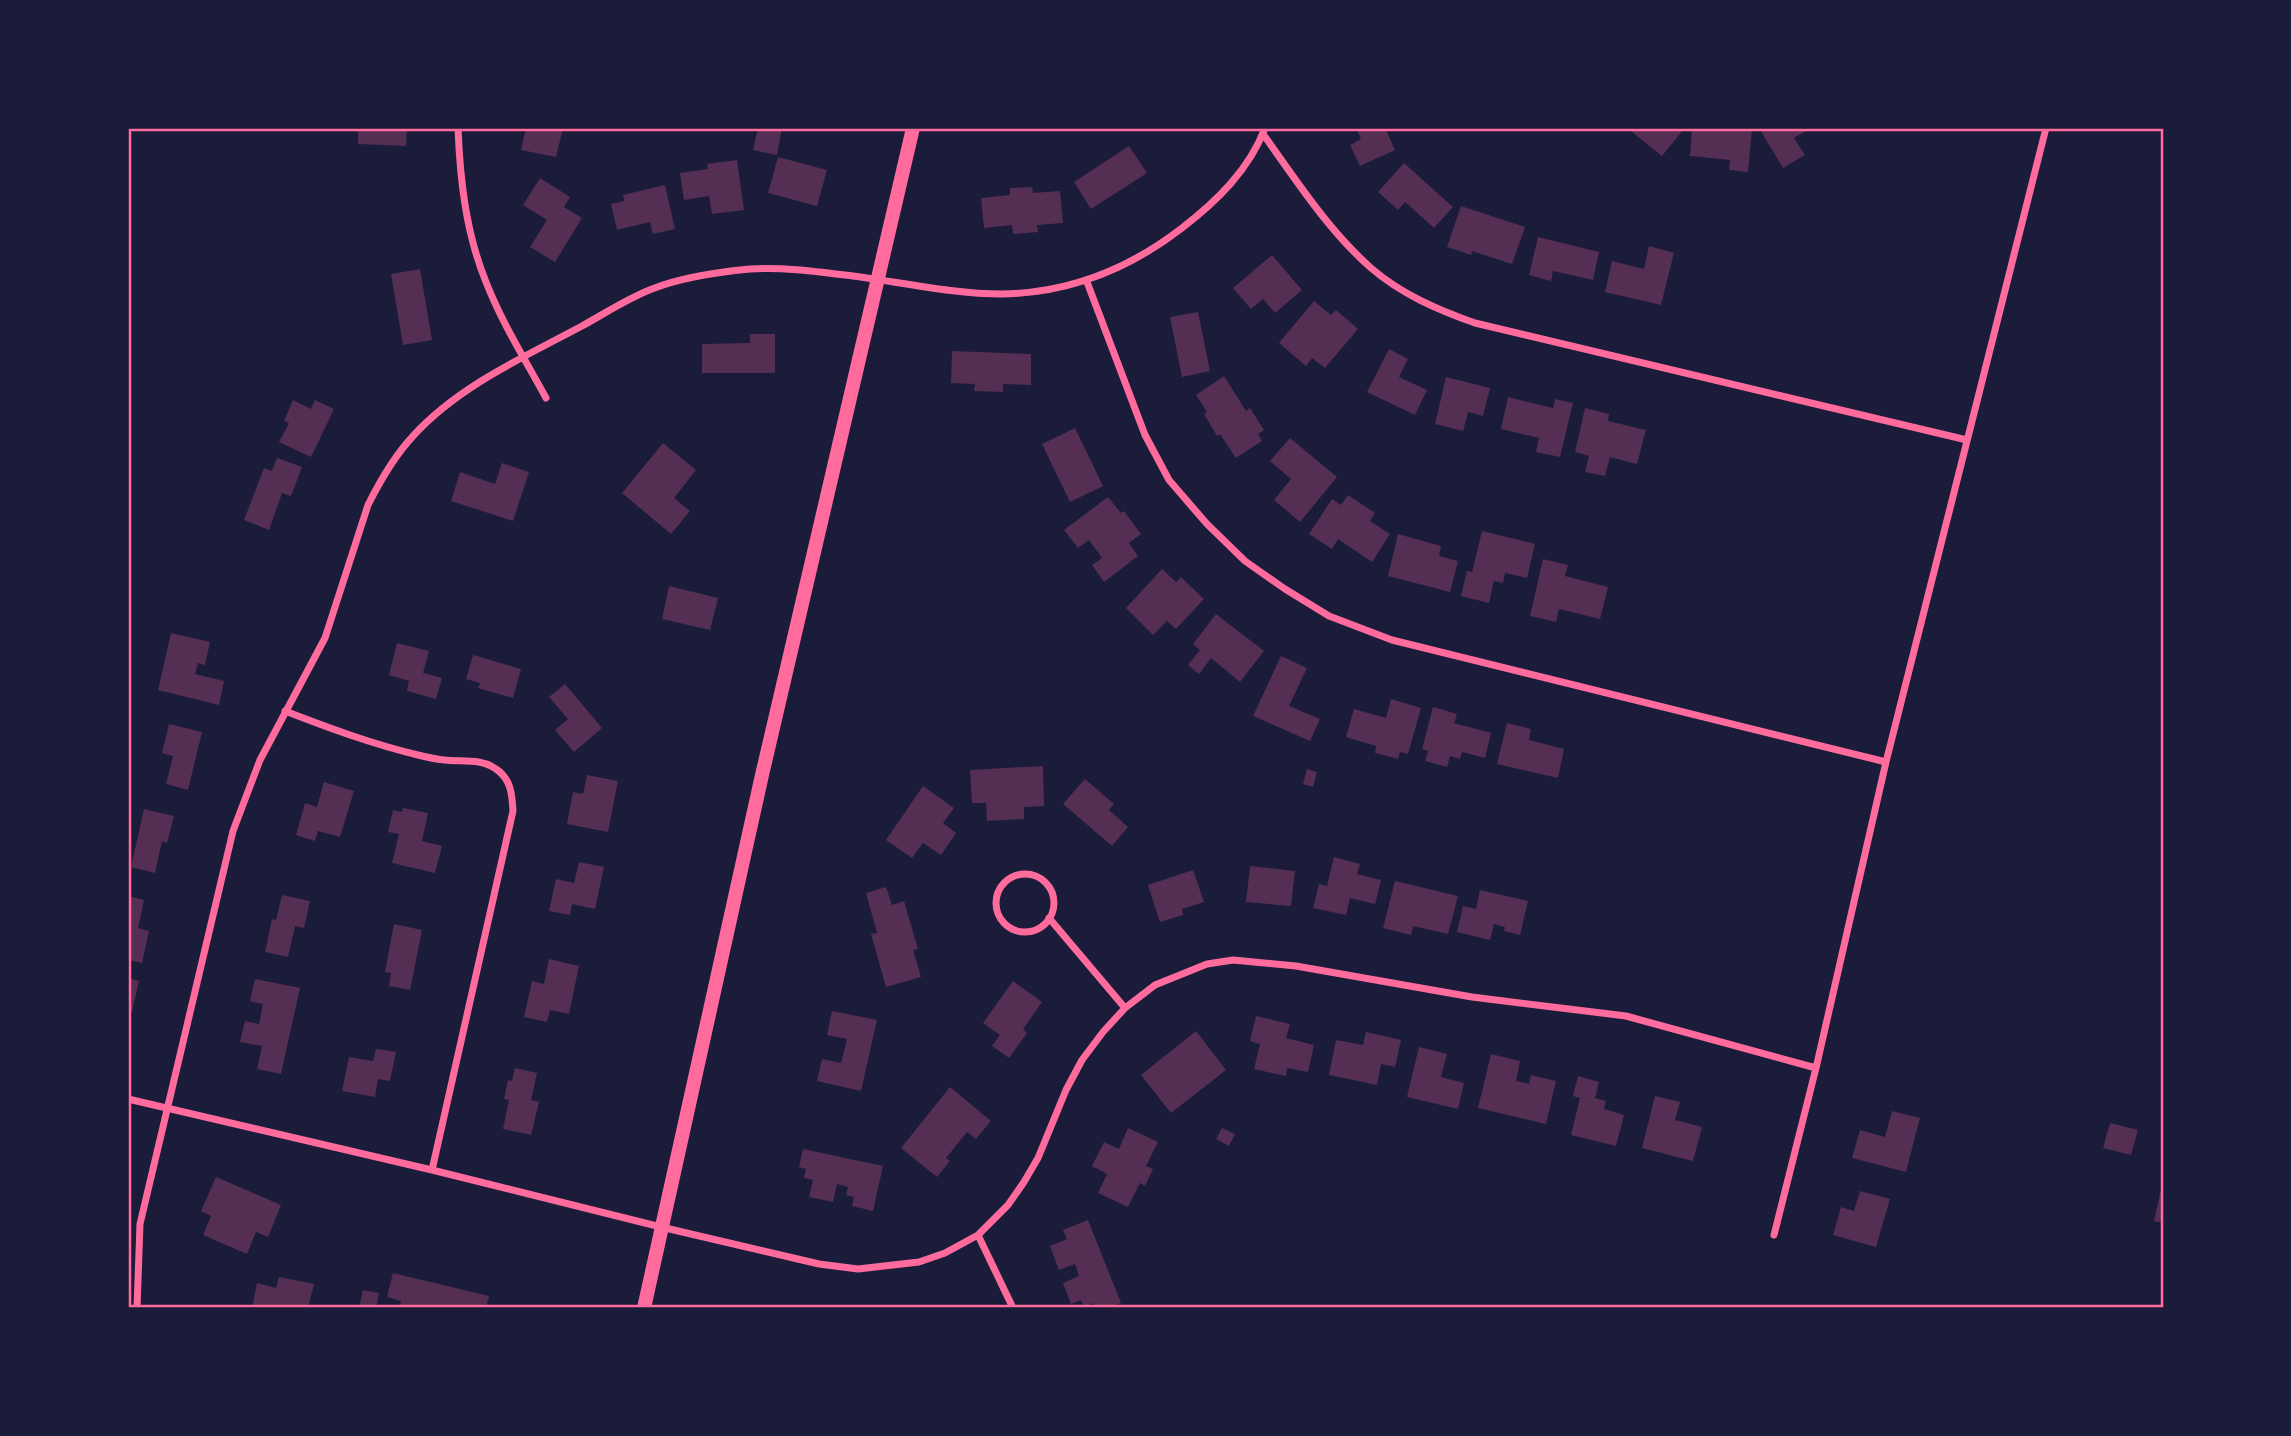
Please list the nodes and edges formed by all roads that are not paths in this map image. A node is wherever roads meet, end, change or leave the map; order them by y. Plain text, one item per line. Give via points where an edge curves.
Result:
1 (458, 128) edge
2 (913, 128) edge
3 (2046, 128) edge
4 (1264, 131) edge
5 (877, 279) junction
6 (1087, 282) junction
7 (524, 357) junction
8 (546, 398) dead end
9 (1967, 440) junction
10 (285, 711) junction
11 (1886, 762) junction
12 (1049, 918) junction
13 (1125, 1008) junction
14 (1816, 1068) junction
15 (128, 1098) edge
16 (169, 1108) junction
17 (432, 1170) junction
18 (661, 1227) junction
19 (978, 1235) junction
20 (1774, 1235) dead end
21 (137, 1308) edge
22 (644, 1308) edge
23 (1013, 1308) edge

1 - 7 street via 466,216 486,282
2 - 5 main road
3 - 9 street
4 - 6 street via 1239,176 1207,208 1162,243
4 - 9 street via 1317,209 1371,268 1438,310 1488,326
5 - 6 street via 1002,294
5 - 7 street via 796,269 701,276 651,289
5 - 18 main road
6 - 11 street via 1144,435 1169,480 1245,561 1329,616 1392,640
7 - 8 street
7 - 10 street via 449,402 413,435 393,464 368,505 326,638
9 - 11 street
10 - 16 street via 233,831
10 - 17 street via 417,755 486,763 498,769 512,791 513,811
11 - 14 street
12 - 12 street via 1053,899 1044,882 1027,874 1001,886 996,904 1009,927 1026,932
12 - 13 street
13 - 14 street via 1155,985 1207,964 1258,962 1472,997 1626,1016
13 - 19 street via 1082,1060 1024,1182
14 - 20 street
15 - 16 street
16 - 17 street
16 - 21 street via 140,1224
17 - 18 street
18 - 19 street via 858,1269 919,1262
18 - 22 main road
19 - 23 street

